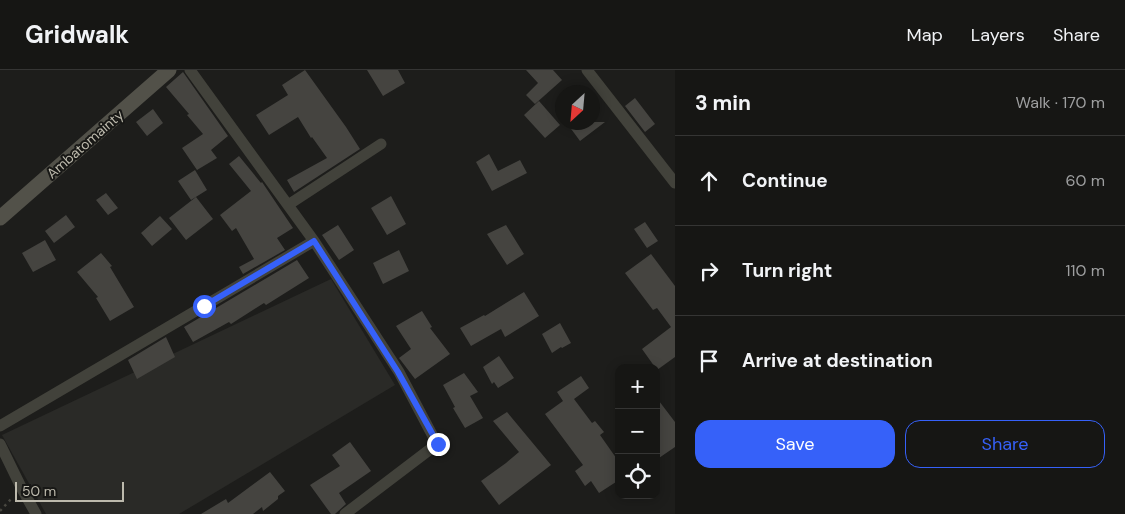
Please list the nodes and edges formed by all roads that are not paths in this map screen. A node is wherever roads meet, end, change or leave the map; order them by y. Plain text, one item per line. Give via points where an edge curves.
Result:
1 (169, 70) edge
2 (190, 70) edge
3 (587, 70) edge
4 (381, 144) dead end
5 (675, 183) edge
6 (288, 205) junction
7 (0, 218) edge
8 (314, 241) junction
9 (0, 426) edge
10 (0, 444) edge
11 (36, 514) edge
12 (345, 514) edge

1 - 7 main road, Ambatomainty
2 - 6 street
3 - 5 street
4 - 6 street
6 - 8 street
8 - 9 street
8 - 12 street via 398,372 438,444
10 - 11 street

